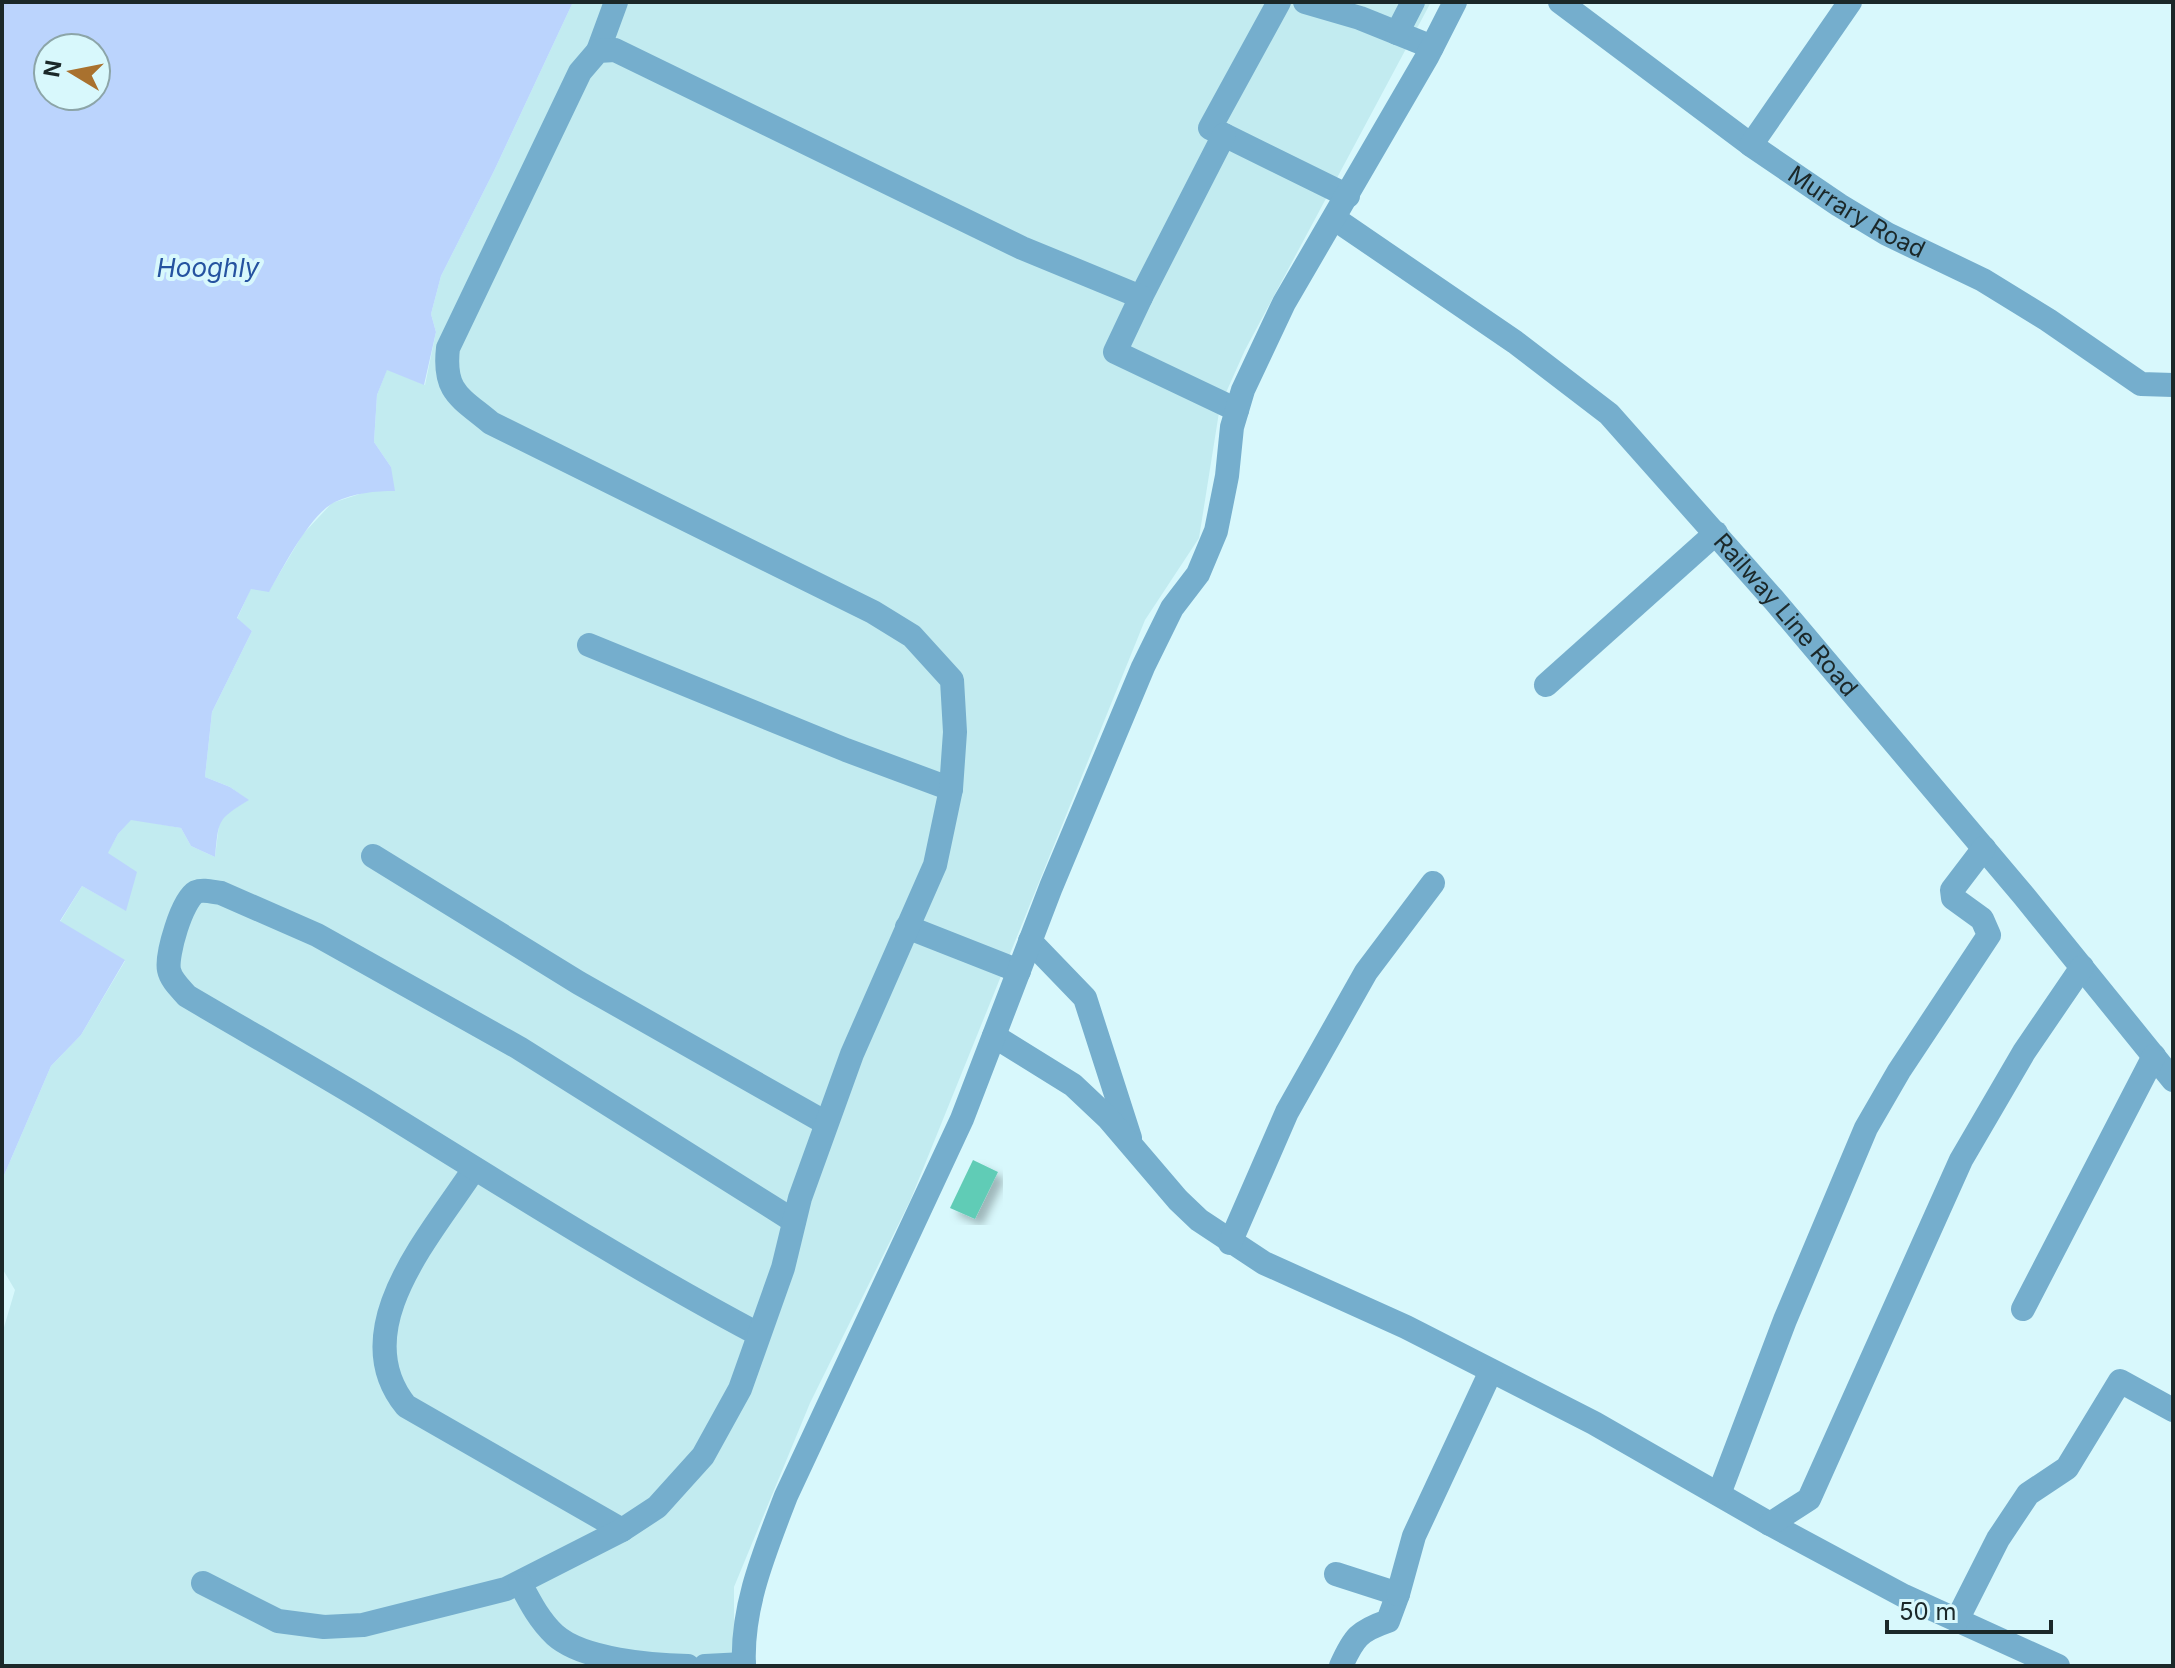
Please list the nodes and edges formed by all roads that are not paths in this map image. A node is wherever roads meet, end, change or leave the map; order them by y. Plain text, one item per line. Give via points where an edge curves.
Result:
1 (616, 2) edge
2 (1279, 2) edge
3 (1305, 2) edge
4 (1413, 2) edge
5 (1455, 2) edge
6 (1560, 2) edge
7 (1850, 2) edge
8 (1397, 33) junction
9 (1432, 47) junction
10 (598, 51) junction
11 (1224, 135) junction
12 (1751, 145) junction
13 (1348, 196) junction
14 (1335, 219) junction
15 (1141, 297) junction
16 (2173, 385) edge
17 (1237, 410) junction
18 (1716, 533) junction
19 (589, 645) dead end
20 (1546, 685) dead end
21 (951, 789) junction
22 (1984, 848) junction
23 (373, 856) dead end
24 (1433, 883) dead end
25 (907, 927) junction
26 (1030, 941) junction
27 (2082, 967) junction
28 (1019, 971) junction
29 (994, 1036) junction
30 (2166, 1065) edge
31 (826, 1123) junction
32 (1134, 1150) junction
33 (474, 1169) junction
34 (794, 1221) junction
35 (1230, 1243) junction
36 (2023, 1309) dead end
37 (758, 1334) junction
38 (1491, 1371) junction
39 (2173, 1410) edge
40 (1719, 1494) junction
41 (1770, 1524) junction
42 (622, 1530) junction
43 (1336, 1574) dead end
44 (203, 1583) dead end
45 (520, 1583) junction
46 (1398, 1594) junction
47 (1957, 1620) junction
48 (744, 1665) edge
49 (688, 1666) edge
50 (705, 1666) edge
51 (1341, 1666) edge
52 (2058, 1666) edge

1 - 10 street
2 - 11 street via 1210,128
3 - 8 street
4 - 8 street
5 - 9 street
6 - 12 street, Murrary Road
7 - 12 street
8 - 9 street
9 - 13 street
10 - 15 street via 615,50 1022,248
10 - 21 street via 580,72 448,348 449,385 491,423 912,636 952,680
11 - 13 street
11 - 15 street
12 - 16 street, Murrary Road via 1863,220 1983,280 2141,384
13 - 14 street
14 - 17 street via 1284,303
14 - 18 street, Railway Line Road via 1515,342 1609,414
15 - 17 street via 1115,352
17 - 26 street via 1216,531 1198,574 1172,608 1143,667
18 - 20 street
18 - 22 street, Railway Line Road
19 - 21 street
21 - 25 street via 935,865
22 - 27 street, Railway Line Road
22 - 40 street via 1952,890 1953,898 1982,919 1989,935 1866,1128
23 - 31 street via 579,983
24 - 35 street via 1366,972 1315,1061
25 - 28 street
25 - 31 street
26 - 28 street
26 - 32 street via 1085,998
27 - 30 street, Railway Line Road
27 - 41 street via 1961,1160 1809,1499
28 - 29 street
29 - 32 street via 1073,1085
29 - 48 street via 962,1119 786,1496 746,1614
30 - 36 street
31 - 34 street
32 - 35 street via 1178,1200
33 - 34 street via 187,996 169,971 169,962 171,943 196,892 221,893 317,935 519,1048
33 - 37 street
33 - 42 street via 399,1284 383,1344 393,1390 406,1406
34 - 37 street
35 - 38 street
37 - 42 street via 740,1389 703,1456 657,1507
38 - 40 street
38 - 46 street via 1414,1536
39 - 47 street via 2120,1381 2067,1468 2028,1494 1998,1539
40 - 41 street
41 - 47 street
42 - 45 street
43 - 46 street
44 - 45 street via 278,1621 324,1627 363,1625
45 - 49 street via 536,1613 557,1637 573,1645 650,1665
46 - 51 street via 1388,1621 1363,1630
47 - 52 street
48 - 50 street

